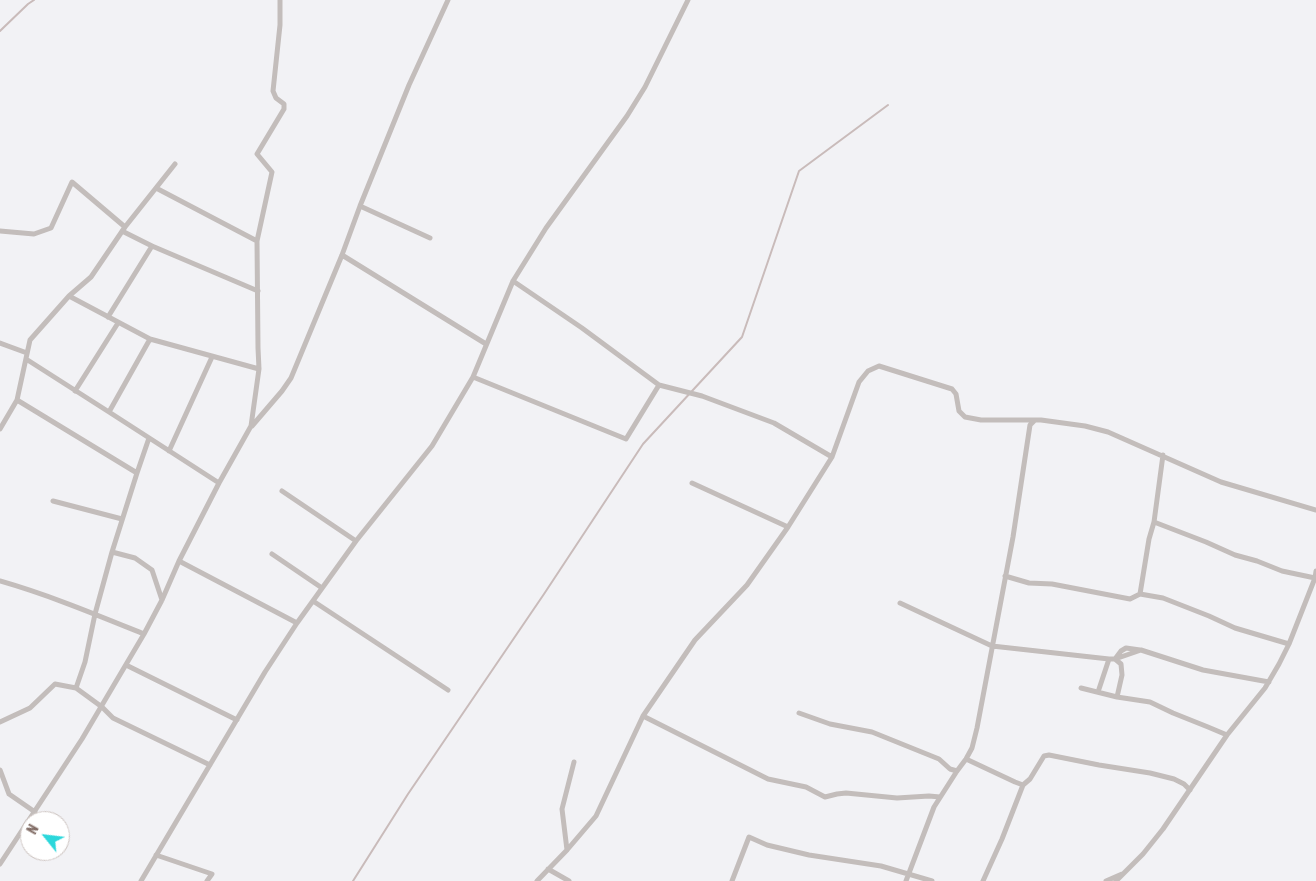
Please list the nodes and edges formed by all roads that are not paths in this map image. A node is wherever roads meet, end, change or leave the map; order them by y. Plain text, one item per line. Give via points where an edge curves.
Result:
1 (280, 0) edge
2 (448, 0) edge
3 (688, 0) edge
4 (175, 164) dead end
5 (156, 188) junction
6 (360, 206) junction
7 (124, 229) junction
8 (0, 231) edge
9 (430, 238) dead end
10 (258, 241) junction
11 (152, 246) junction
12 (342, 255) junction
13 (513, 281) junction
14 (258, 291) junction
15 (70, 296) junction
16 (108, 317) junction
17 (118, 322) junction
18 (150, 339) junction
19 (0, 343) edge
20 (486, 344) junction
21 (27, 356) junction
22 (212, 356) junction
23 (259, 369) junction
24 (473, 377) junction
25 (659, 385) junction
26 (75, 391) junction
27 (17, 400) junction
28 (109, 412) junction
29 (1034, 421) junction
30 (251, 426) junction
31 (0, 429) edge
32 (149, 438) junction
33 (169, 451) junction
34 (1163, 455) junction
35 (832, 457) junction
36 (137, 473) junction
37 (219, 483) junction
38 (692, 483) dead end
39 (282, 491) dead end
40 (53, 501) dead end
41 (1316, 510) edge
42 (122, 519) junction
43 (1154, 522) junction
44 (788, 527) junction
45 (356, 541) junction
46 (112, 552) junction
47 (272, 554) dead end
48 (179, 561) junction
49 (1316, 571) edge
50 (1005, 576) junction
51 (1315, 578) edge
52 (0, 580) edge
53 (322, 588) junction
54 (1140, 594) junction
55 (162, 600) junction
56 (313, 602) junction
57 (900, 604) dead end
58 (95, 614) junction
59 (297, 623) junction
60 (144, 634) junction
61 (1289, 644) junction
62 (992, 646) junction
63 (1112, 659) junction
64 (126, 665) junction
65 (1269, 682) junction
66 (76, 688) junction
67 (1081, 688) dead end
68 (1099, 688) dead end
69 (448, 690) dead end
70 (1117, 697) junction
71 (102, 707) junction
72 (799, 712) dead end
73 (643, 716) junction
74 (238, 720) junction
75 (0, 722) edge
76 (1227, 735) junction
77 (966, 759) junction
78 (574, 762) dead end
79 (210, 765) junction
80 (0, 770) edge
81 (957, 771) junction
82 (1023, 785) junction
83 (1190, 790) junction
84 (940, 797) junction
85 (34, 811) edge
86 (36, 811) edge
87 (20, 834) edge
88 (566, 850) junction
89 (156, 855) junction
90 (0, 864) edge
91 (548, 869) junction
92 (1125, 873) junction
93 (909, 874) junction
94 (141, 881) edge
95 (207, 881) edge
96 (537, 881) edge
97 (569, 881) edge
98 (732, 881) edge
99 (906, 881) edge
100 (932, 881) edge
101 (983, 881) edge
102 (1106, 881) edge
103 (1116, 881) edge

1 - 10 street via 272,91 284,104 284,109 257,154 272,172
2 - 6 street
3 - 13 street via 640,94
4 - 5 street
5 - 7 street
5 - 10 street
6 - 9 street
6 - 12 street
7 - 8 street via 72,182 51,228 34,234
7 - 11 street
7 - 15 street via 91,277
10 - 14 street
11 - 14 street
11 - 16 street
12 - 20 street
12 - 30 street via 291,378
13 - 20 street
13 - 25 street
14 - 23 street
15 - 16 street
15 - 21 street via 30,340
16 - 17 street
17 - 18 street
17 - 26 street
18 - 22 street
18 - 28 street
19 - 21 street
20 - 24 street
21 - 26 street
21 - 27 street
22 - 23 street
22 - 33 street
23 - 30 street
24 - 25 street via 626,439
24 - 45 street via 432,446
25 - 35 street via 702,396 774,424
26 - 28 street
27 - 31 street
27 - 36 street
28 - 32 street
29 - 34 street via 1085,426 1108,432
29 - 35 street via 965,417 959,411 952,389 879,366 859,382
29 - 50 street via 1030,425
30 - 37 street
32 - 33 street
32 - 36 street
33 - 37 street
34 - 41 street via 1221,482
34 - 43 street
35 - 44 street
36 - 42 street
37 - 48 street
38 - 44 street
39 - 45 street
40 - 42 street
42 - 46 street
43 - 51 street via 1235,555
43 - 54 street
44 - 73 street via 747,584 695,640
45 - 53 street
46 - 55 street via 135,558 152,570
46 - 58 street
47 - 53 street
48 - 55 street
48 - 59 street
49 - 51 street
50 - 54 street via 1029,583 1052,584 1130,599
50 - 62 street
51 - 61 street
52 - 58 street
53 - 56 street
54 - 61 street via 1162,598 1235,628
55 - 60 street
56 - 59 street
56 - 69 street
57 - 62 street
58 - 60 street
58 - 66 street
59 - 74 street
60 - 64 street
61 - 65 street
62 - 63 street
62 - 77 street via 977,728
63 - 65 street via 1140,650 1203,670
63 - 68 street
63 - 70 street via 1121,664
64 - 71 street
64 - 74 street
65 - 76 street
66 - 71 street
66 - 75 street via 55,684 30,708
67 - 70 street
70 - 76 street via 1150,702
71 - 79 street via 113,718
71 - 86 street
72 - 81 street via 830,724 872,732 939,759
73 - 84 street via 768,779 806,787 825,797 846,794
73 - 88 street via 596,816
74 - 79 street
76 - 83 street
77 - 81 street
77 - 82 street
78 - 88 street via 562,809
79 - 89 street
80 - 85 street via 9,794
81 - 84 street
82 - 83 street via 1044,756 1049,755 1150,773 1184,784
82 - 101 street
83 - 92 street via 1163,829
84 - 93 street
87 - 90 street
88 - 91 street
89 - 94 street
89 - 95 street via 212,874
91 - 96 street
91 - 97 street
92 - 102 street
92 - 103 street
93 - 98 street via 881,866 800,853 749,837
93 - 99 street
93 - 100 street

